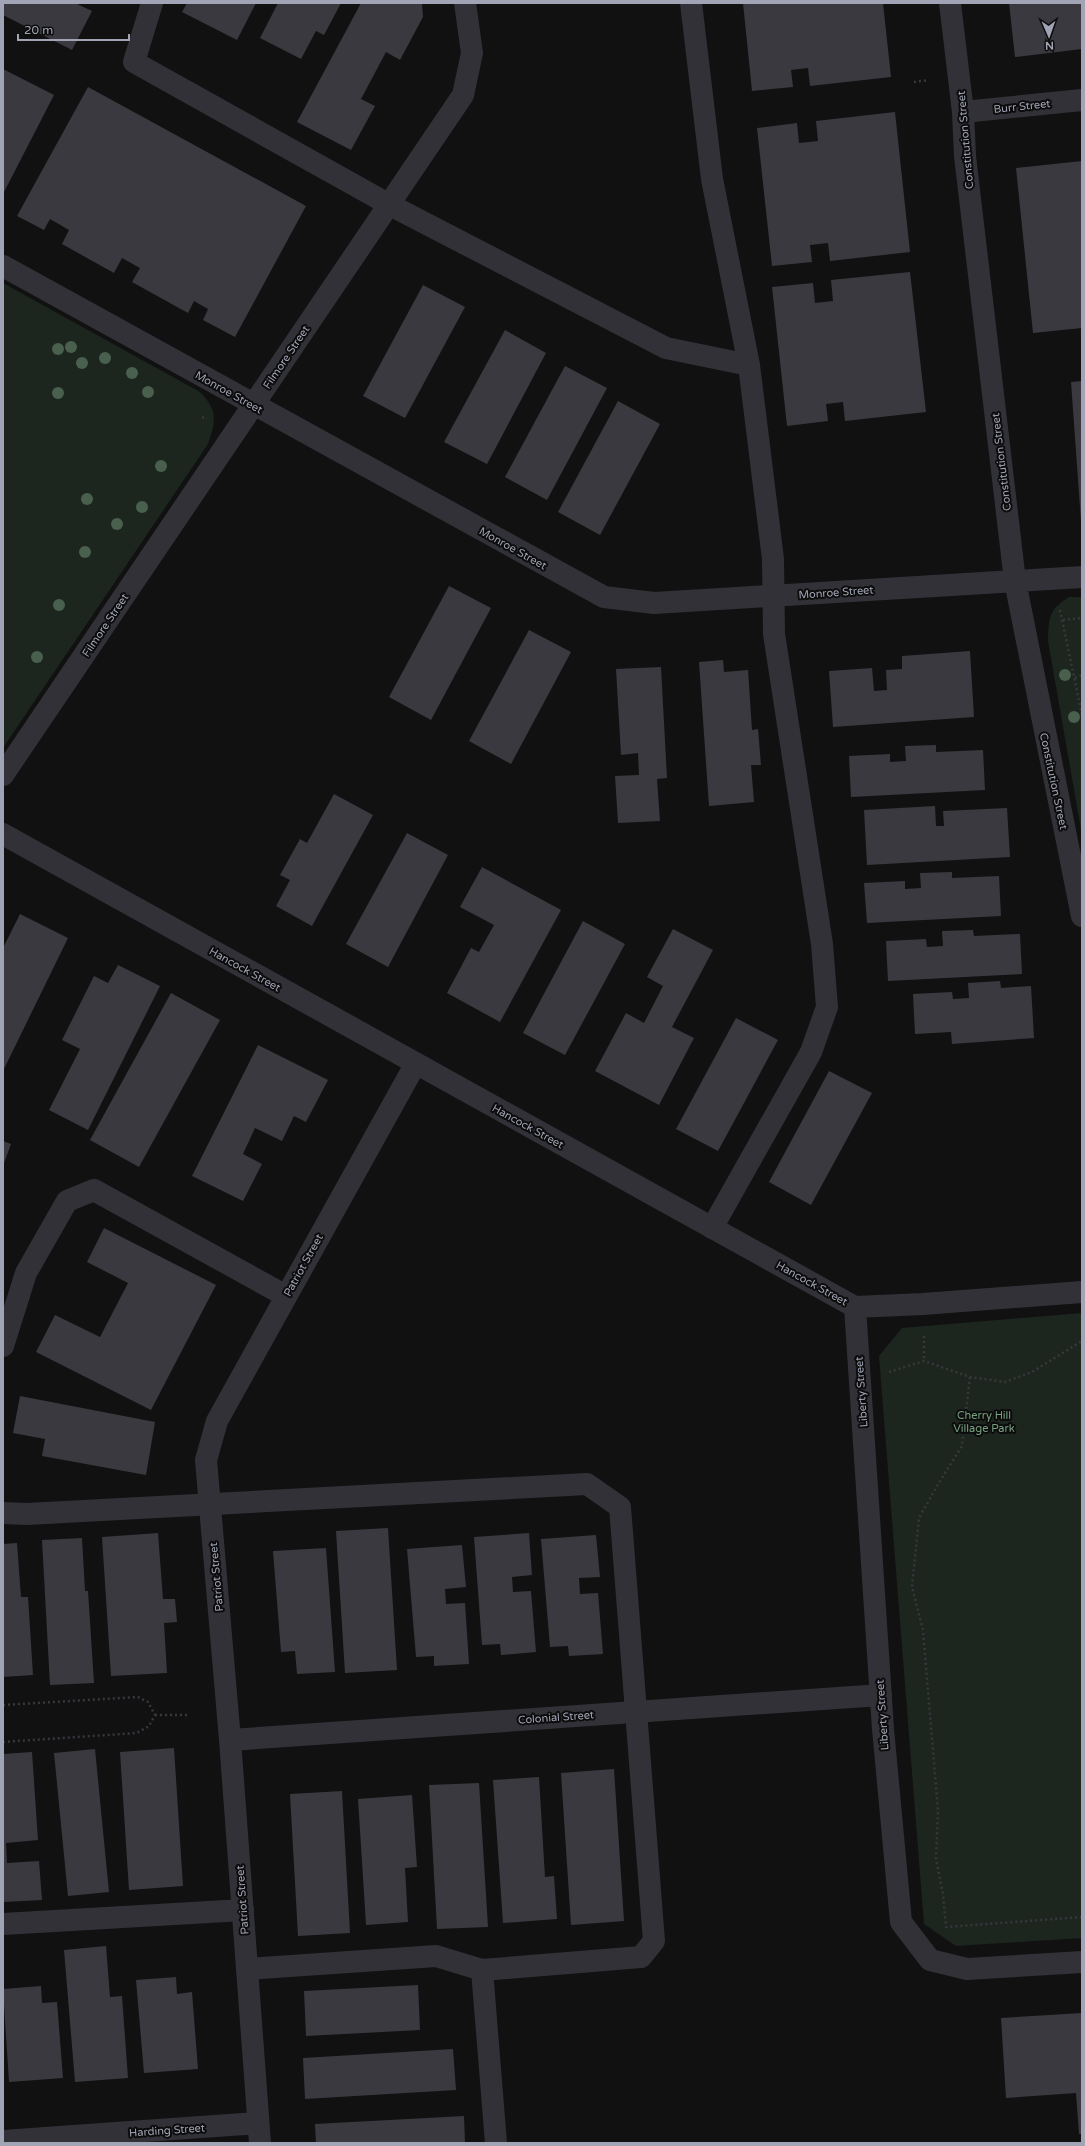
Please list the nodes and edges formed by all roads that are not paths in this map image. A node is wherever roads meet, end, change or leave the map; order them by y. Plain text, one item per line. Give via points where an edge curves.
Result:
1 (152, 3) edge
2 (465, 3) edge
3 (690, 3) edge
4 (950, 3) edge
5 (1082, 100) edge
6 (963, 112) junction
7 (390, 205) junction
8 (3, 266) edge
9 (749, 365) junction
10 (254, 405) junction
11 (1082, 577) edge
12 (1015, 581) junction
13 (774, 596) junction
14 (3, 775) edge
15 (3, 834) edge
16 (1082, 916) edge
17 (416, 1063) junction
18 (712, 1228) junction
19 (1082, 1292) edge
20 (286, 1296) junction
21 (855, 1307) junction
22 (3, 1346) edge
23 (210, 1504) junction
24 (3, 1513) edge
25 (881, 1695) junction
26 (637, 1712) junction
27 (230, 1740) junction
28 (243, 1910) junction
29 (3, 1924) edge
30 (1082, 1962) edge
31 (247, 1968) junction
32 (482, 1970) junction
33 (259, 2133) edge
34 (3, 2141) edge
35 (496, 2143) edge

1 - 7 street via 134,62
2 - 7 street, Filmore Street via 472,53 464,95
3 - 9 street via 712,179
4 - 6 street, Constitution Street
5 - 6 street, Burr Street
6 - 12 street, Constitution Street via 965,156
7 - 9 street via 666,348
7 - 10 street, Filmore Street
8 - 10 street, Monroe Street
9 - 13 street via 773,559
10 - 13 street, Monroe Street via 604,597 654,603
10 - 14 street, Filmore Street
11 - 12 street, Monroe Street
12 - 13 street, Monroe Street
12 - 16 street, Constitution Street
13 - 18 street via 774,634 822,944 827,1007 811,1052
15 - 17 street, Hancock Street
17 - 18 street, Hancock Street
17 - 20 street, Patriot Street
18 - 21 street, Hancock Street
19 - 21 street, Hancock Street
20 - 22 street via 94,1190 67,1201 26,1273
20 - 23 street, Patriot Street via 217,1421 206,1460
21 - 25 street, Liberty Street
23 - 24 street via 27,1514
23 - 26 street via 587,1484 620,1507
23 - 27 street, Patriot Street
25 - 26 street, Colonial Street
25 - 30 street, Liberty Street via 901,1922 913,1938 930,1960 967,1969
26 - 27 street, Colonial Street
26 - 32 street via 654,1941 642,1957
27 - 28 street, Patriot Street
28 - 29 street
28 - 31 street, Patriot Street
31 - 32 street via 436,1956
31 - 33 street, Patriot Street
32 - 35 street
33 - 34 street, Harding Street

